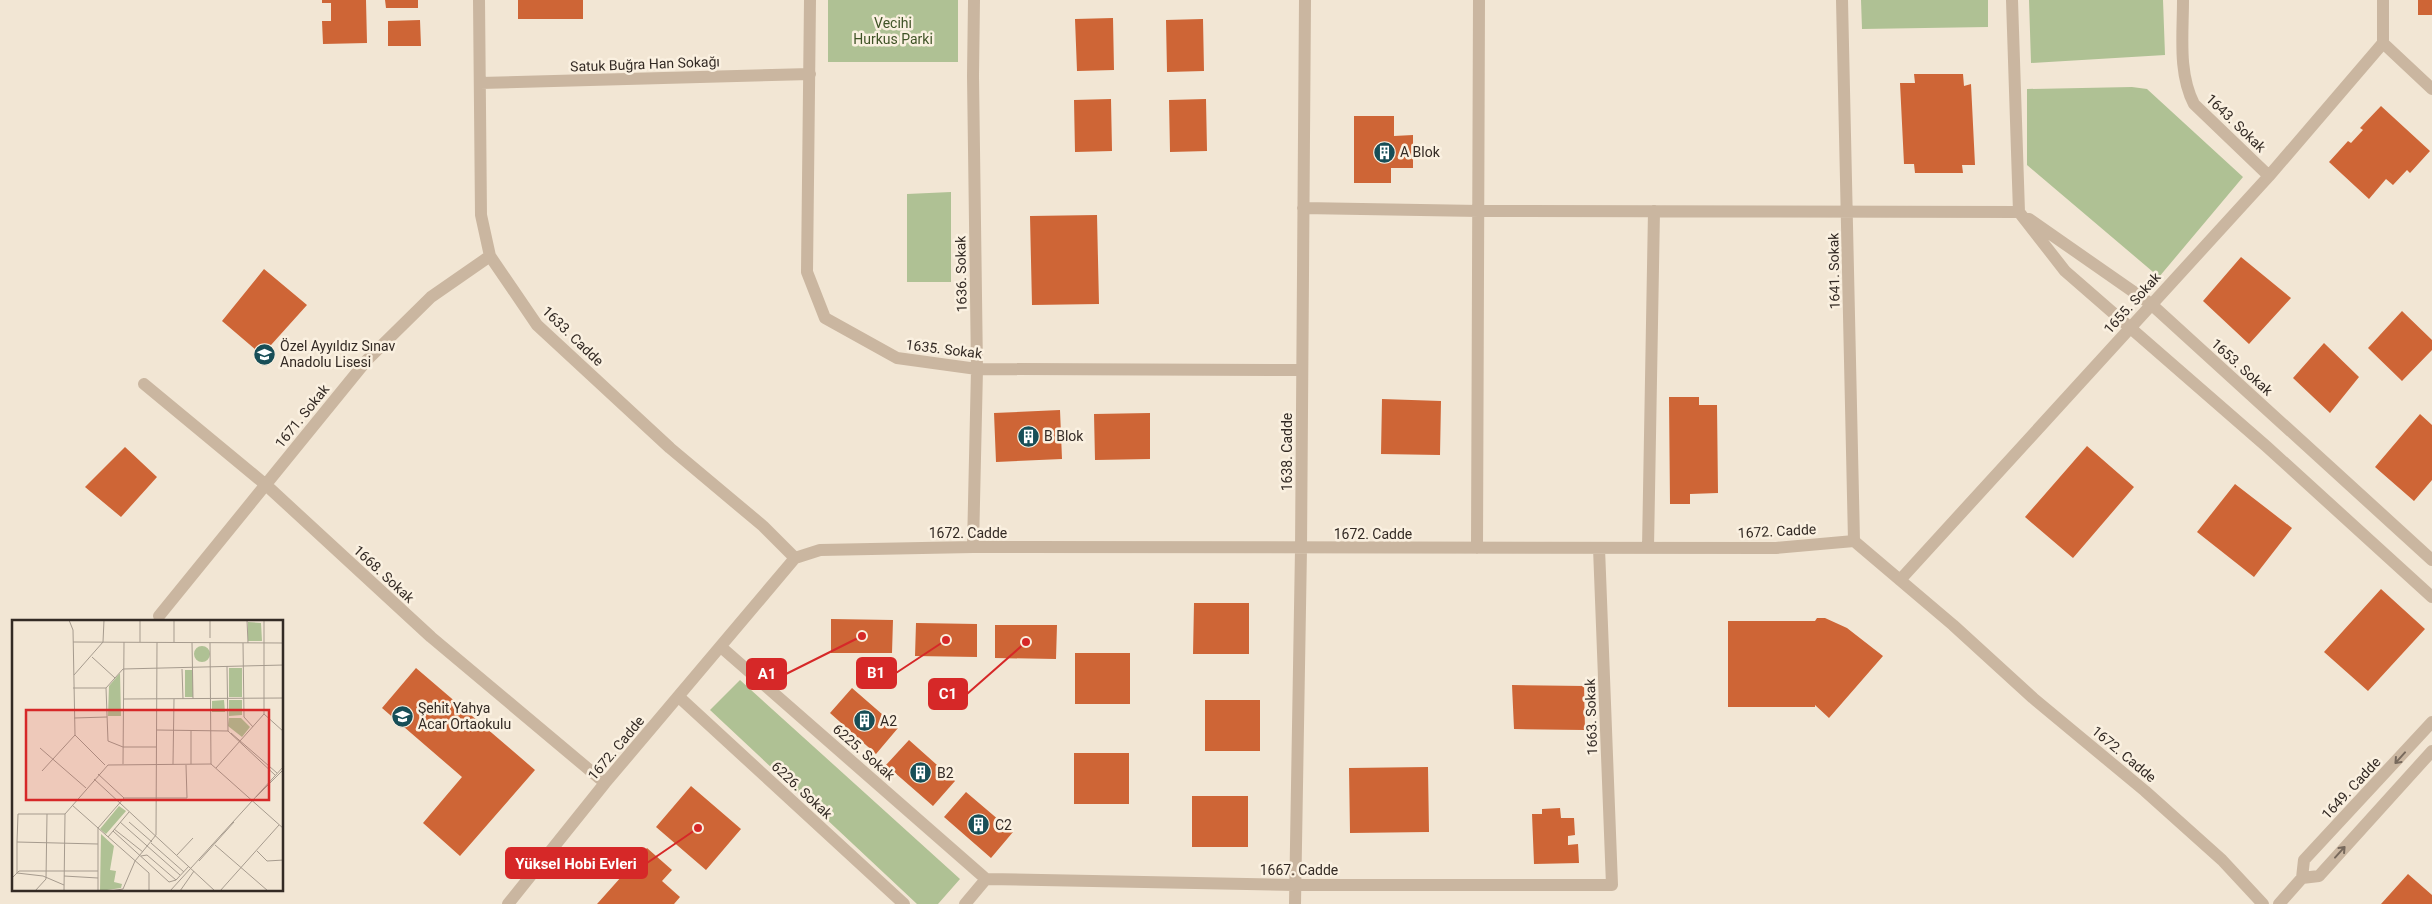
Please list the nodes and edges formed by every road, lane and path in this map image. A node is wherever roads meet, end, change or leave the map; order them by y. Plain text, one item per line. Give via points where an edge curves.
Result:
1 (479, 0) edge
2 (810, 0) edge
3 (974, 0) edge
4 (1305, 0) edge
5 (1479, 0) edge
6 (1842, 0) edge
7 (2012, 0) edge
8 (2183, 0) edge
9 (2383, 0) edge
10 (2383, 42) junction
11 (810, 74) junction
12 (480, 84) junction
13 (2432, 89) edge
14 (2269, 176) junction
15 (1303, 208) junction
16 (1479, 211) junction
17 (1654, 211) junction
18 (1848, 212) junction
19 (2019, 212) junction
20 (490, 256) junction
21 (2151, 304) junction
22 (2130, 328) junction
23 (977, 369) junction
24 (1302, 370) junction
25 (144, 384) dead end
26 (266, 485) junction
27 (1854, 541) junction
28 (973, 547) junction
29 (1477, 548) junction
30 (1599, 548) junction
31 (1648, 548) junction
32 (1301, 549) junction
33 (795, 558) junction
34 (2432, 560) edge
35 (1900, 580) junction
36 (2432, 597) edge
37 (159, 616) dead end
38 (721, 647) junction
39 (679, 697) junction
40 (2432, 722) edge
41 (2432, 751) edge
42 (605, 783) junction
43 (2302, 878) junction
44 (986, 879) junction
45 (1612, 884) joint
46 (1295, 886) junction
47 (508, 904) edge
48 (904, 904) edge
49 (965, 904) edge
50 (1296, 904) edge
51 (2263, 904) edge
52 (2279, 904) edge

1 - 12 street, 1633. Cadde
2 - 11 street, 1635. Sokak
3 - 23 street, 1636. Sokak
4 - 15 street, 1638. Cadde
5 - 16 street
6 - 18 street, 1641. Sokak
7 - 19 street
8 - 14 street, 1643. Sokak via 2186,89 2194,104
9 - 10 street
10 - 13 street
10 - 14 street, 1655. Sokak
11 - 12 street, Satuk Buğra Han Sokağı
11 - 23 street, 1635. Sokak via 807,272 824,318 897,358
12 - 20 street, 1633. Cadde via 481,215
14 - 21 street, 1655. Sokak
15 - 16 street
15 - 24 street, 1638. Cadde
16 - 17 street
16 - 29 street
17 - 18 street
17 - 31 street
18 - 19 street
18 - 27 street, 1641. Sokak
19 - 21 street, 1653. Sokak
19 - 22 street via 2065,271
20 - 26 street, 1671. Sokak via 431,297 367,360
20 - 33 street, 1633. Cadde via 537,325
21 - 22 street, 1655. Sokak
21 - 34 street, 1653. Sokak
22 - 35 street, 1655. Sokak
22 - 36 street
23 - 24 street, 1635. Sokak
23 - 28 street, 1636. Sokak
24 - 32 street, 1638. Cadde
25 - 26 street, 1668. Sokak
26 - 37 street, 1671. Sokak
26 - 42 street, 1668. Sokak via 430,638
27 - 31 street, 1672. Cadde via 1776,548
27 - 35 street, 1672. Cadde
28 - 32 street, 1672. Cadde
28 - 33 street, 1672. Cadde via 820,550
29 - 30 street, 1672. Cadde
29 - 32 street, 1672. Cadde
30 - 31 street, 1672. Cadde
30 - 45 street, 1663. Sokak
32 - 46 street, 1638. Cadde
33 - 38 street, 1672. Cadde
35 - 51 street, 1672. Cadde via 2033,698 2145,791 2222,860
38 - 39 street, 1672. Cadde
38 - 44 street, 6225. Sokak
39 - 42 street, 1672. Cadde
39 - 48 street, 6226. Sokak
40 -> 43 street, 1649. Cadde via 2304,860
43 -> 41 street, 1649. Cadde via 2319,876
42 - 47 street, 1672. Cadde
43 - 52 street, 1649. Cadde
44 - 46 street, 1667. Cadde
44 - 49 street
45 - 46 street, 1667. Cadde
46 - 50 street, 1638. Cadde

